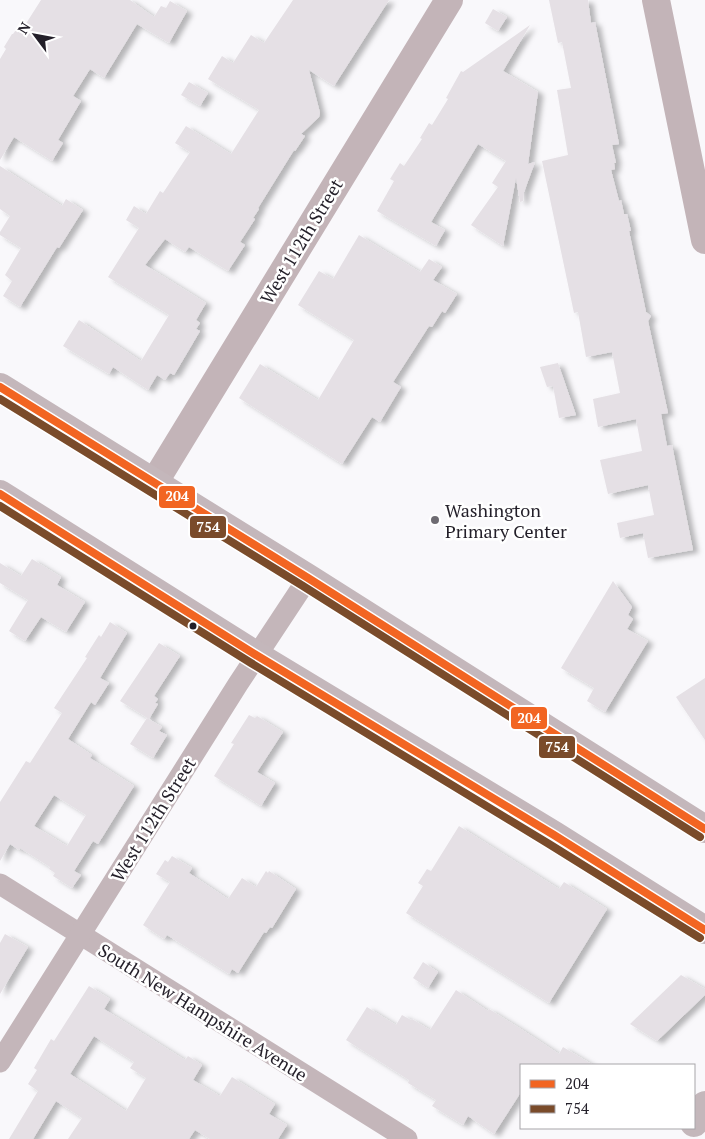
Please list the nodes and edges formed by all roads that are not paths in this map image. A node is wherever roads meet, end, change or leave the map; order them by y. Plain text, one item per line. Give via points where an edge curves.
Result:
1 (449, 0) edge
2 (656, 0) edge
3 (705, 240) edge
4 (0, 387) edge
5 (154, 483) junction
6 (0, 494) edge
7 (308, 578) junction
8 (256, 655) junction
9 (705, 829) edge
10 (0, 884) edge
11 (705, 930) edge
12 (80, 935) junction
13 (0, 1062) edge
14 (705, 1105) edge
15 (695, 1121) edge
16 (407, 1139) edge

1 - 5 street, West 112th Street
2 - 3 street
4 - 5 main road
5 - 7 main road
6 - 8 main road
7 - 8 street, West 112th Street
7 - 9 main road
8 - 11 main road
8 - 12 street, West 112th Street
10 - 12 street, South New Hampshire Avenue
12 - 13 street, West 112th Street
12 - 16 street, South New Hampshire Avenue
14 - 15 main road

